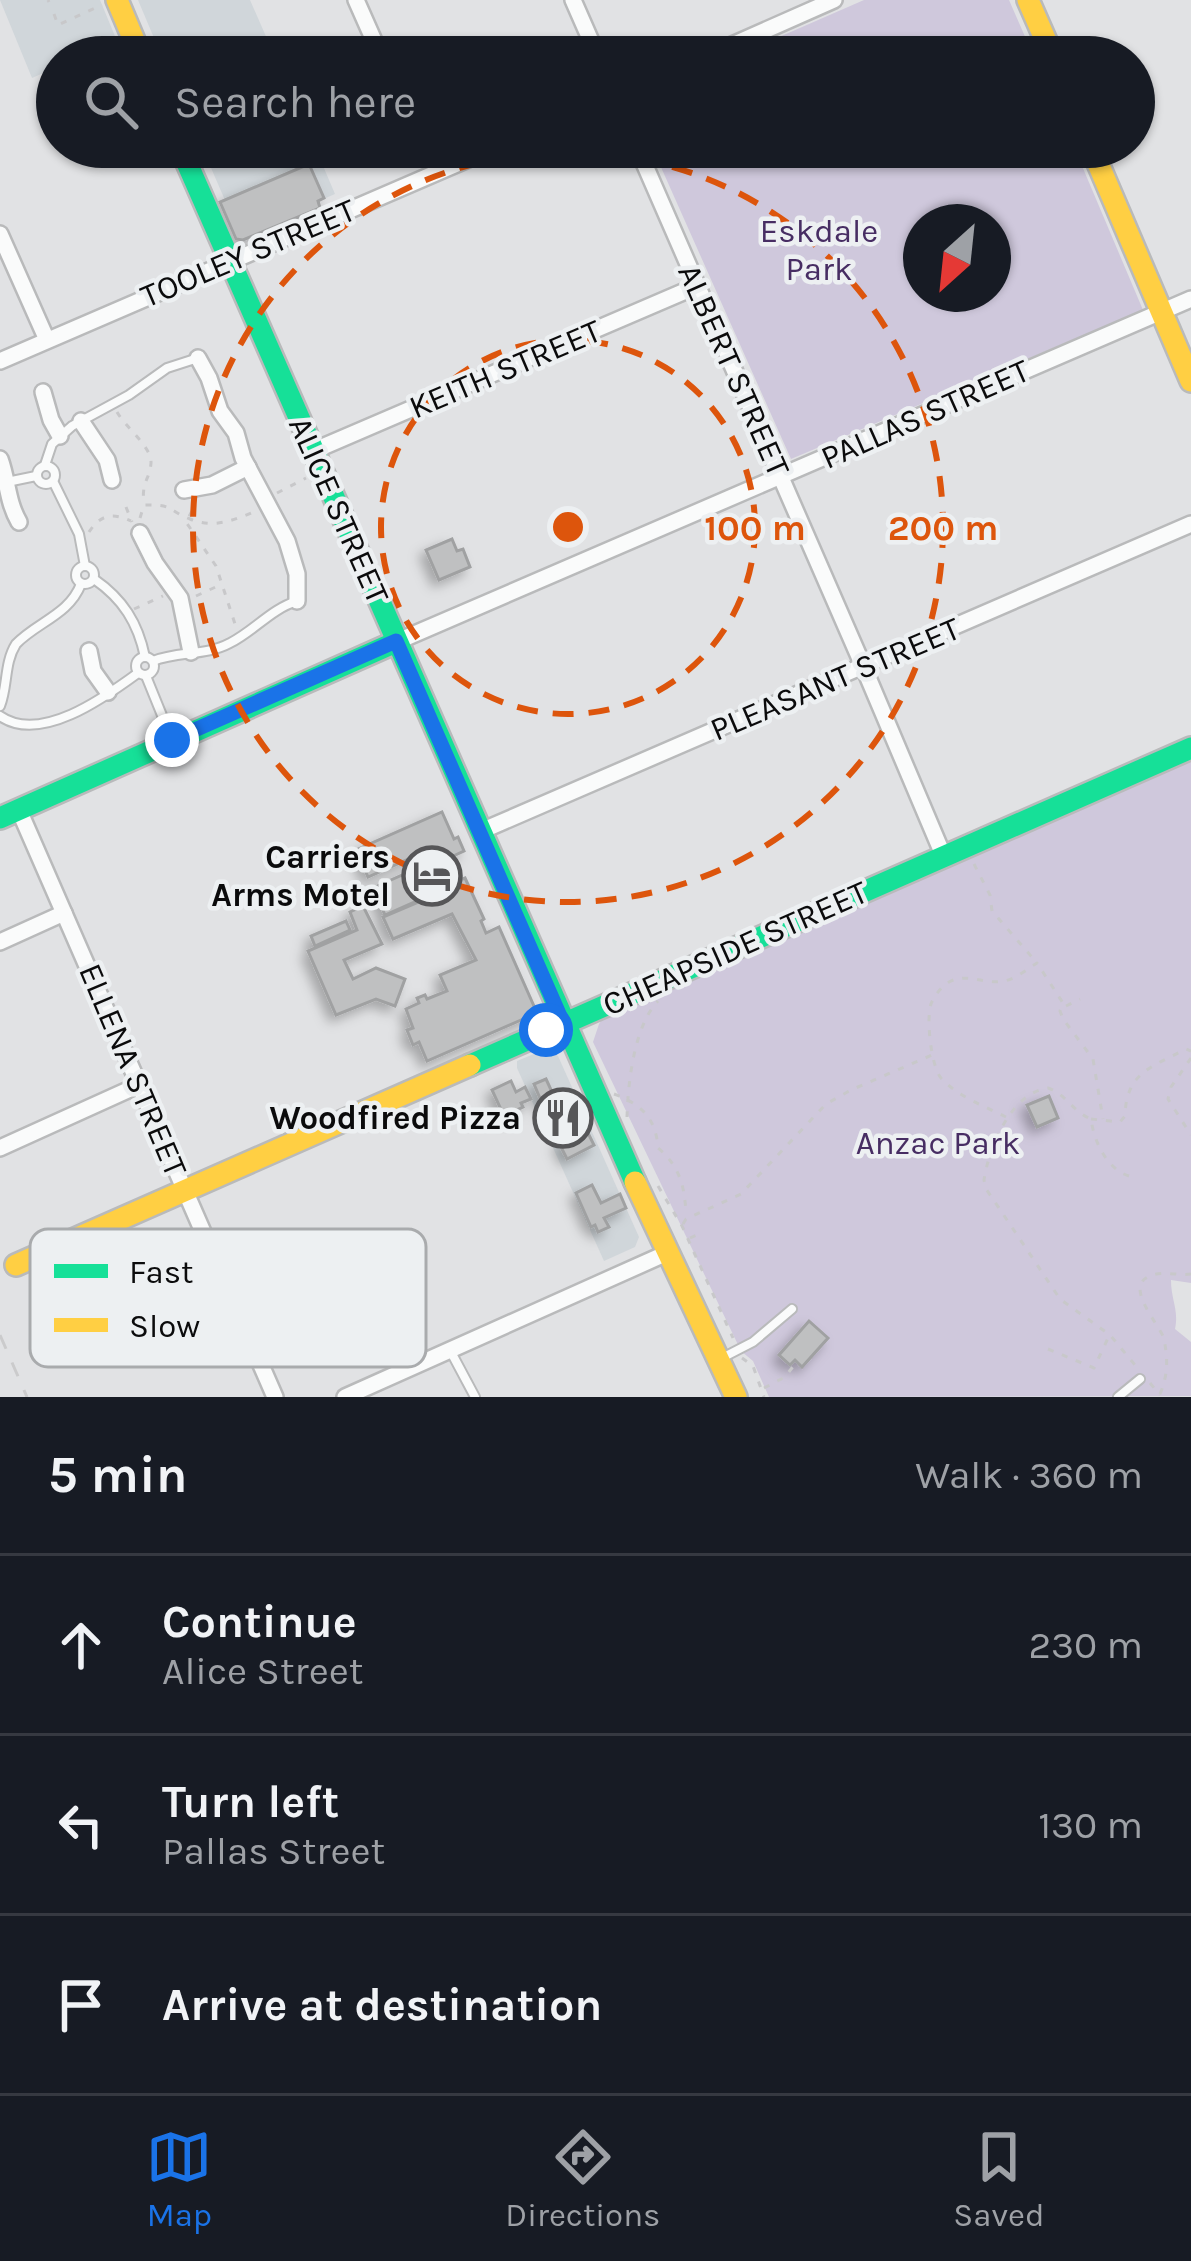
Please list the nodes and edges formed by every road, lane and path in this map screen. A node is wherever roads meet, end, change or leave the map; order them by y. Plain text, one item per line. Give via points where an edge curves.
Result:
1 (356, 0) edge
2 (573, 0) edge
3 (834, 0) edge
4 (1028, 0) edge
5 (110, 2) edge
6 (803, 6) edge
7 (54, 14) dead end
8 (129, 36) edge
9 (372, 36) edge
10 (589, 36) edge
11 (745, 36) edge
12 (1043, 36) edge
13 (189, 168) edge
14 (447, 168) edge
15 (646, 168) edge
16 (1100, 168) edge
17 (0, 234) edge
18 (230, 260) junction
19 (697, 286) junction
20 (1191, 299) edge
21 (1161, 311) junction
22 (47, 340) junction
23 (198, 358) joint
24 (0, 361) edge
25 (1191, 381) edge
26 (43, 392) dead end
27 (112, 405) junction
28 (81, 422) junction
29 (60, 436) junction
30 (314, 451) junction
31 (0, 459) edge
32 (45, 465) junction
33 (248, 467) junction
34 (36, 476) junction
35 (307, 477) dead end
36 (781, 477) junction
37 (112, 480) dead end
38 (52, 481) junction
39 (4, 483) edge
40 (184, 490) dead end
41 (145, 505) junction
42 (266, 505) junction
43 (192, 511) dead end
44 (187, 518) junction
45 (19, 523) dead end
46 (1191, 524) edge
47 (140, 533) dead end
48 (85, 535) dead end
49 (85, 566) junction
50 (94, 579) junction
51 (81, 584) junction
52 (222, 584) junction
53 (178, 595) junction
54 (297, 601) joint
55 (128, 612) junction
56 (239, 638) junction
57 (396, 641) junction
58 (89, 651) dead end
59 (191, 652) junction
60 (149, 659) junction
61 (864, 668) junction
62 (142, 674) junction
63 (108, 692) junction
64 (0, 706) edge
65 (0, 716) edge
66 (172, 740) junction
67 (1191, 748) edge
68 (10, 814) edge
69 (479, 832) junction
70 (944, 857) junction
71 (984, 857) dead end
72 (983, 881) junction
73 (973, 885) dead end
74 (64, 913) junction
75 (0, 942) edge
76 (1037, 963) junction
77 (660, 999) dead end
78 (1080, 999) dead end
79 (1063, 1005) junction
80 (563, 1023) junction
81 (1191, 1054) edge
82 (932, 1055) junction
83 (140, 1085) junction
84 (612, 1093) dead end
85 (628, 1100) junction
86 (1007, 1118) junction
87 (1091, 1119) junction
88 (1103, 1119) junction
89 (628, 1122) dead end
90 (1191, 1135) edge
91 (0, 1148) edge
92 (652, 1173) dead end
93 (1129, 1176) dead end
94 (184, 1191) junction
95 (686, 1219) junction
96 (682, 1226) junction
97 (98, 1229) edge
98 (201, 1229) edge
99 (701, 1233) dead end
100 (688, 1239) junction
101 (667, 1253) junction
102 (30, 1259) edge
103 (16, 1265) dead end
104 (1191, 1274) edge
105 (792, 1309) dead end
106 (1110, 1335) junction
107 (1048, 1349) dead end
108 (450, 1351) junction
109 (728, 1355) junction
110 (426, 1361) edge
111 (795, 1364) dead end
112 (262, 1367) edge
113 (413, 1367) edge
114 (1140, 1379) dead end
115 (761, 1389) junction
116 (1160, 1396) edge
117 (275, 1397) edge
118 (344, 1397) edge
119 (475, 1397) edge
120 (736, 1397) edge
121 (764, 1397) edge
122 (1118, 1397) edge

1 - 9 street
2 - 10 street
3 - 6 street
4 - 12 street
5 - 7 path via 58,25
5 - 8 street
6 - 11 street
13 - 18 street, ALICE STREET
14 - 18 street, TOOLEY STREET
15 - 19 street, ALBERT STREET
16 - 21 street
17 - 22 street
18 - 22 street, TOOLEY STREET
18 - 30 street, ALICE STREET
19 - 30 street, KEITH STREET
19 - 36 street, ALBERT STREET
20 - 21 street, PALLAS STREET
21 - 25 street
21 - 36 street, PALLAS STREET
22 - 24 street, TOOLEY STREET
23 - 27 lane via 167,368
23 - 33 street
26 - 29 street
27 - 28 lane
27 - 41 path via 149,452
28 - 29 lane
28 - 37 street
29 - 32 lane
30 - 57 street, ALICE STREET
31 - 39 street
32 - 34 lane
32 - 38 lane via 54,470
33 - 40 street
33 - 42 street
34 - 38 lane
34 - 39 lane
35 - 42 path
36 - 57 street, PALLAS STREET
36 - 61 street, ALBERT STREET
38 - 49 lane
39 - 45 street
41 - 44 path via 165,504
41 - 48 path via 139,519 103,518
42 - 44 path via 217,524
42 - 54 street via 295,566
43 - 44 path
44 - 52 path
46 - 61 street, PLEASANT STREET
47 - 53 street
49 - 50 lane
49 - 51 lane via 76,574
50 - 51 lane
50 - 55 lane
51 - 64 lane via 62,611 16,644
52 - 53 path via 193,598
52 - 56 path
53 - 55 path
53 - 59 street
54 - 56 lane
55 - 60 lane
56 - 59 lane
57 - 66 street, PALLAS STREET
57 - 69 street, ALICE STREET
58 - 63 street
59 - 60 lane
60 - 62 lane via 154,670
60 - 62 lane via 137,661
61 - 69 street, PLEASANT STREET
61 - 70 street, ALBERT STREET
62 - 63 lane
62 - 66 lane
63 - 65 lane via 51,724 19,726
66 - 68 street, PALLAS STREET
67 - 70 street, CHEAPSIDE STREET
68 - 74 street, ELLENA STREET
69 - 80 street, ALICE STREET
70 - 80 street, CHEAPSIDE STREET
71 - 72 path via 973,862
72 - 73 path
72 - 76 path via 992,911
74 - 75 street
74 - 83 street, ELLENA STREET
76 - 79 path
76 - 82 path via 1012,979 969,977 944,986 929,1012
77 - 85 path via 643,1022
78 - 79 path
79 - 88 path via 1063,1018 1093,1059
80 - 94 street, CHEAPSIDE STREET
80 - 101 street, ALICE STREET
81 - 88 path via 1186,1048 1142,1072 1123,1119
81 - 90 path via 1168,1100
82 - 86 path via 938,1076
82 - 95 path via 826,1104 740,1193
83 - 91 street
83 - 94 street, ELLENA STREET
84 - 85 path
85 - 89 path
85 - 95 path via 647,1113 658,1148 676,1164
86 - 87 path via 1048,1088
86 - 106 path via 986,1189 1060,1298
87 - 88 path
87 - 93 path via 1110,1165
92 - 96 path
94 - 97 street, CHEAPSIDE STREET
94 - 98 street, ELLENA STREET
95 - 96 path
96 - 100 path
99 - 100 path
100 - 109 path
101 - 108 street
101 - 109 street, ALICE STREET
102 - 103 street, CHEAPSIDE STREET
104 - 116 path via 1154,1274 1141,1287 1163,1334 1168,1376
105 - 109 lane
106 - 107 path via 1094,1368
106 - 116 path
108 - 110 street
108 - 119 lane
109 - 115 path via 752,1366
109 - 120 street, ALICE STREET
111 - 115 path
112 - 117 street, ELLENA STREET
113 - 118 street
114 - 122 lane
115 - 121 path

